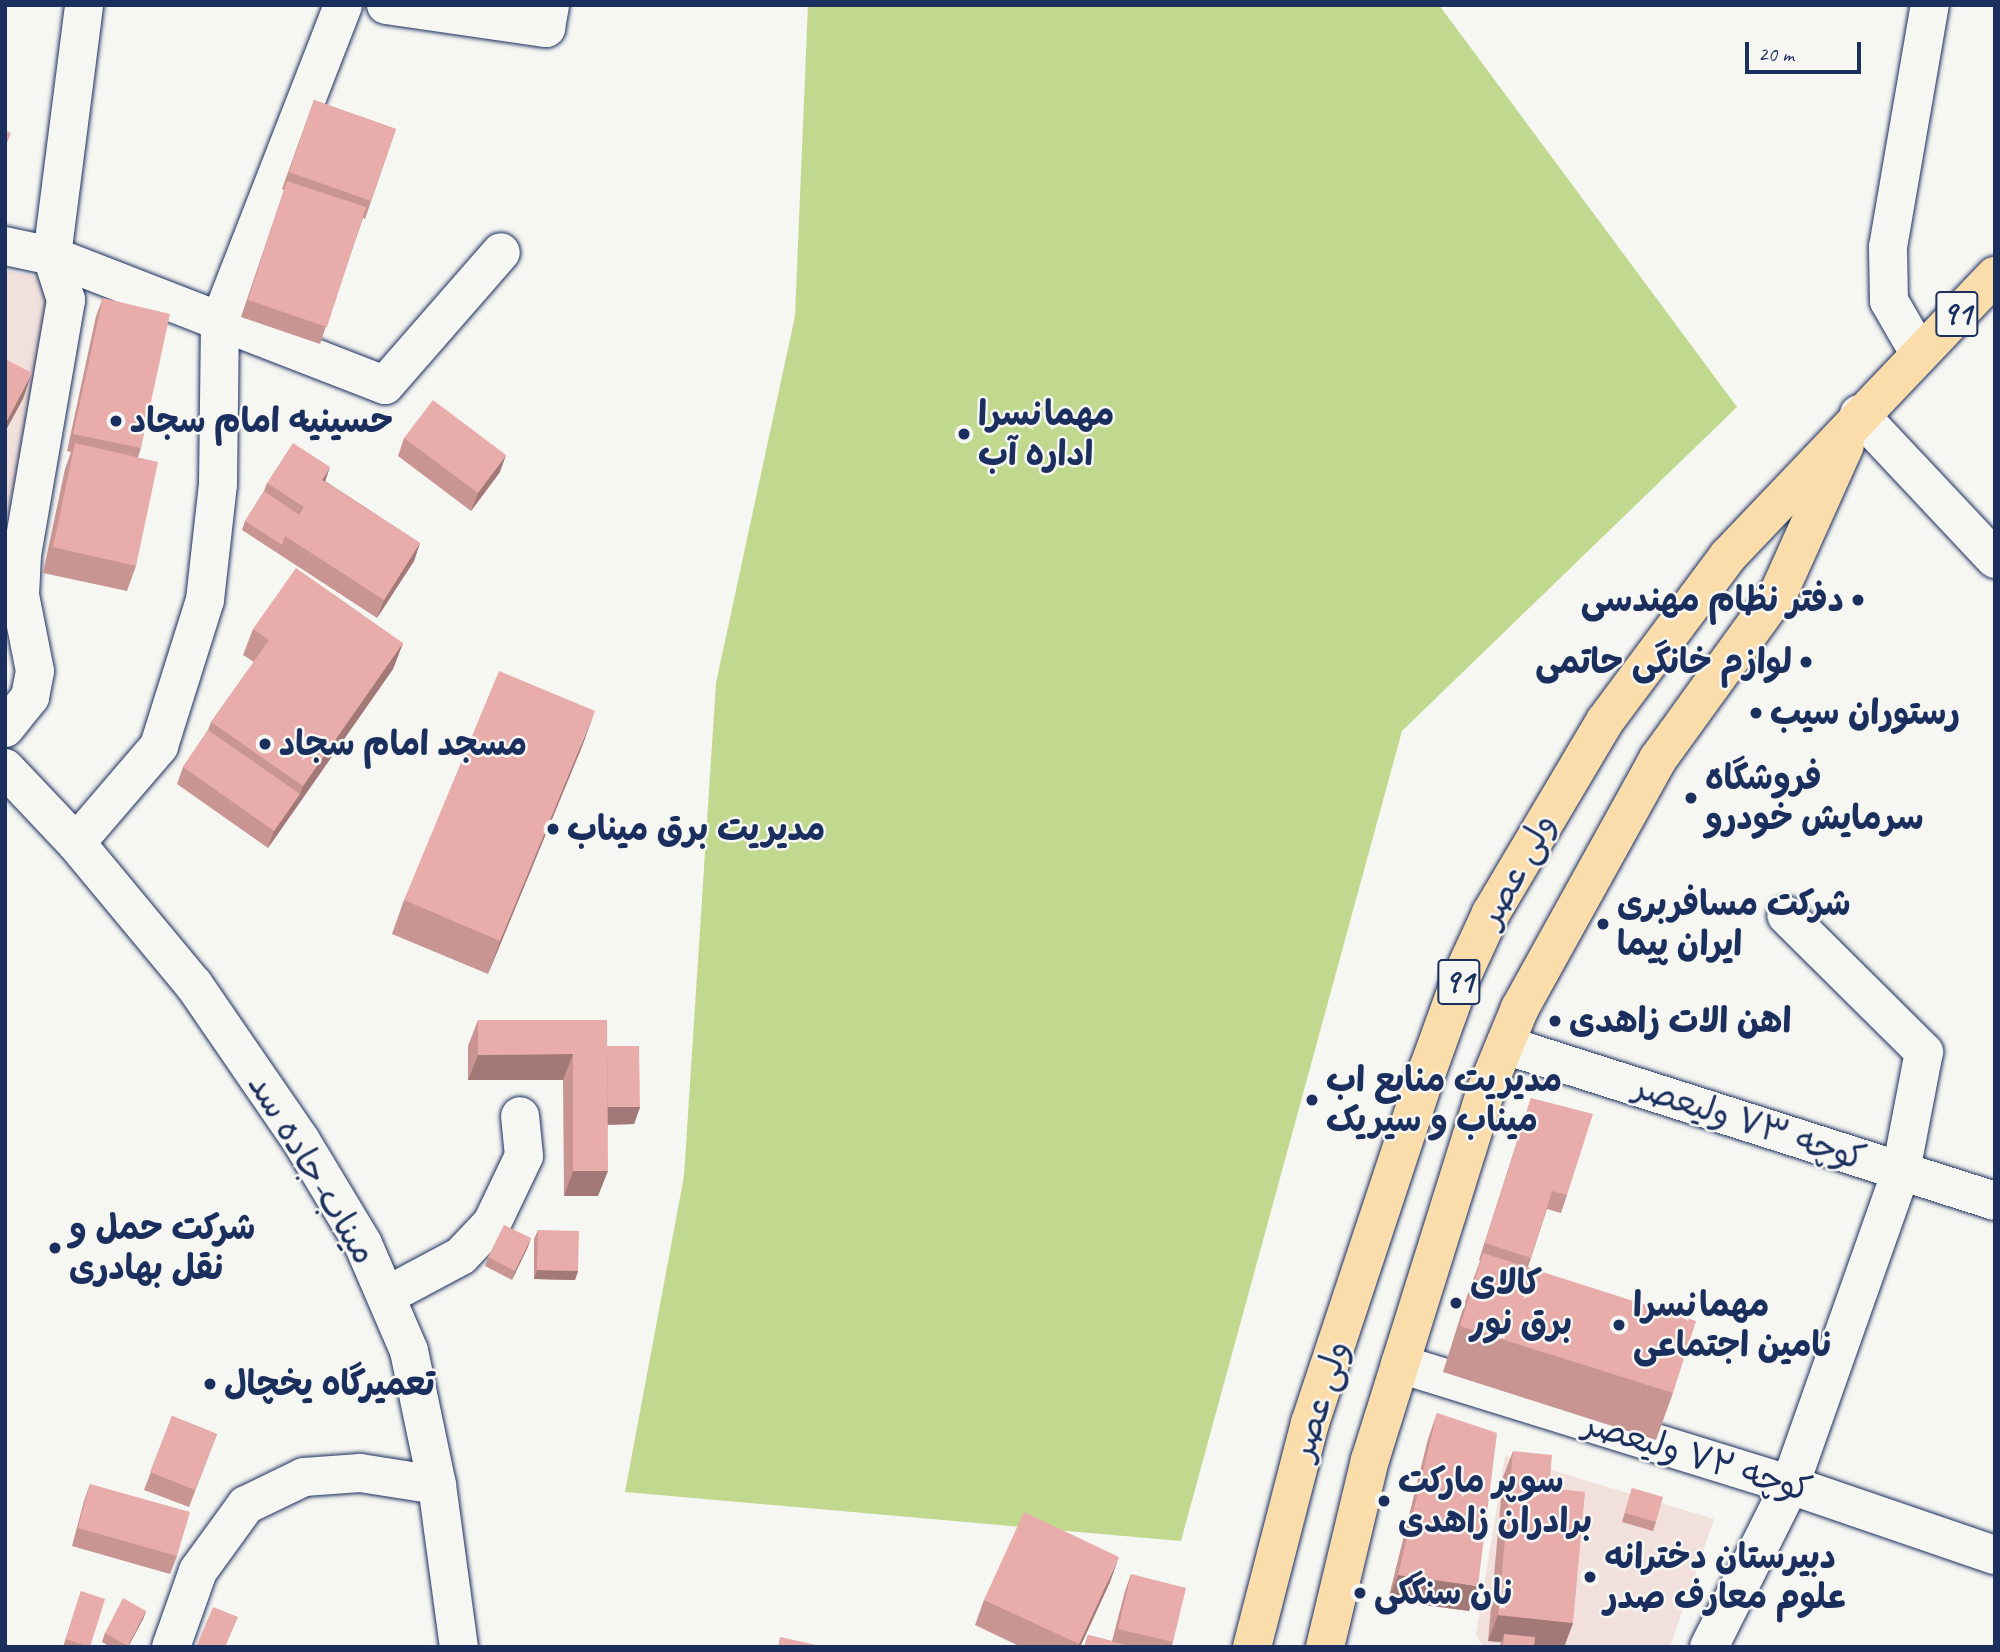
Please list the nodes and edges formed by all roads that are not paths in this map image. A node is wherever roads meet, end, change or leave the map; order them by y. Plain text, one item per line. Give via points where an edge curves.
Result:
1 (84, 5) edge
2 (343, 5) edge
3 (386, 5) edge
4 (550, 5) edge
5 (1930, 5) edge
6 (5, 246) edge
7 (501, 252) dead end
8 (52, 256) junction
9 (1995, 276) edge
10 (220, 321) junction
11 (1919, 353) junction
12 (1859, 414) junction
13 (1995, 559) edge
14 (5, 728) edge
15 (5, 768) edge
16 (76, 843) junction
17 (1786, 915) dead end
18 (1505, 1045) junction
19 (520, 1116) dead end
20 (1901, 1171) junction
21 (1995, 1201) edge
22 (386, 1296) junction
23 (1400, 1364) junction
24 (437, 1485) junction
25 (1790, 1485) junction
26 (1995, 1555) edge
27 (171, 1647) edge
28 (459, 1647) edge
29 (1252, 1647) edge
30 (1325, 1647) edge
31 (1709, 1647) edge

1 - 8 street
2 - 10 street
3 - 4 street via 546,28
5 - 11 street via 1888,247 1889,301
6 - 8 street
7 - 10 street via 386,385
8 - 10 street
8 - 14 street via 66,300 22,555 20,596 35,671 30,697
9 - 11 main road, 91
10 - 16 street via 218,484 205,600 159,746
11 - 12 main road, ولی عصر / 91
12 - 13 street
12 - 18 main road, ولی عصر / 91 via 1779,592 1658,760 1552,945
12 - 29 main road, ولی عصر / 91 via 1728,556 1605,721 1491,913 1433,1056 1310,1423
15 - 16 street, میناب-جاده سد
16 - 22 street, میناب-جاده سد via 194,985 293,1128 363,1244
17 - 20 street via 1924,1052
18 - 20 street, کوچه ۷۳ ولیعصر
18 - 23 main road, ولی عصر / 91
19 - 22 street via 524,1156 492,1223 461,1256
20 - 21 street, کوچه ۷۳ ولیعصر
20 - 25 street
22 - 24 street, میناب-جاده سد via 410,1351
23 - 25 street, کوچه ۷۲ ولیعصر
23 - 30 main road, ولی عصر / 91 via 1370,1460
24 - 27 street via 360,1473 304,1477 246,1505 198,1571
24 - 28 street, میناب-جاده سد
25 - 26 street, کوچه ۷۲ ولیعصر
25 - 31 street

